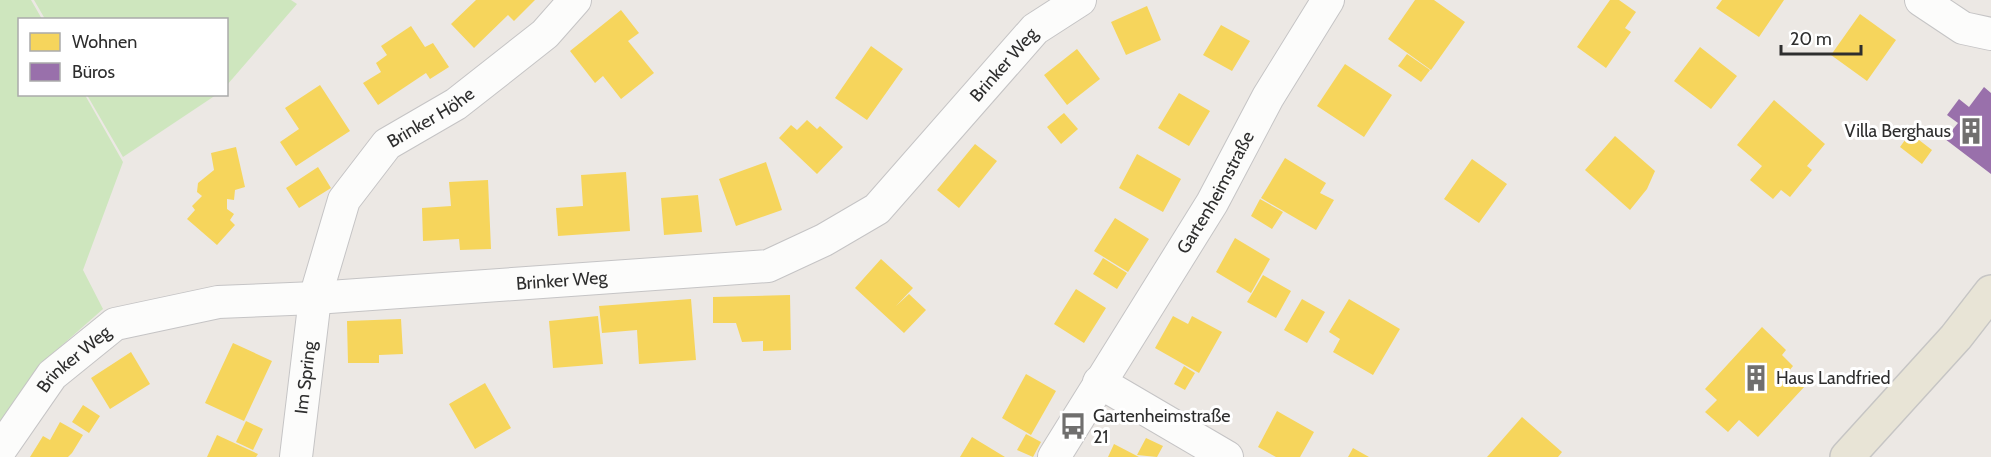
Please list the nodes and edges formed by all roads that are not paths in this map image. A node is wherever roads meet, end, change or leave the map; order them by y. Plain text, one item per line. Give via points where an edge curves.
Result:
1 (575, 0) edge
2 (1080, 0) edge
3 (1328, 0) edge
4 (1921, 0) edge
5 (1991, 34) edge
6 (1991, 292) edge
7 (315, 298) junction
8 (1099, 382) junction
9 (0, 450) edge
10 (296, 457) edge
11 (1054, 457) edge
12 (1227, 457) edge
13 (1847, 457) edge

1 - 7 street, Brinker Höhe via 545,34 456,104 387,144 344,200
2 - 7 street, Brinker Weg via 1035,29 877,209 768,267
3 - 8 street, Gartenheimstraße via 1268,98 1212,203
4 - 5 street via 1963,28
6 - 13 main road via 1956,337
7 - 9 street, Brinker Weg via 218,302 115,324 52,375
7 - 10 street, Im Spring
8 - 11 street, Gartenheimstraße
8 - 12 street

